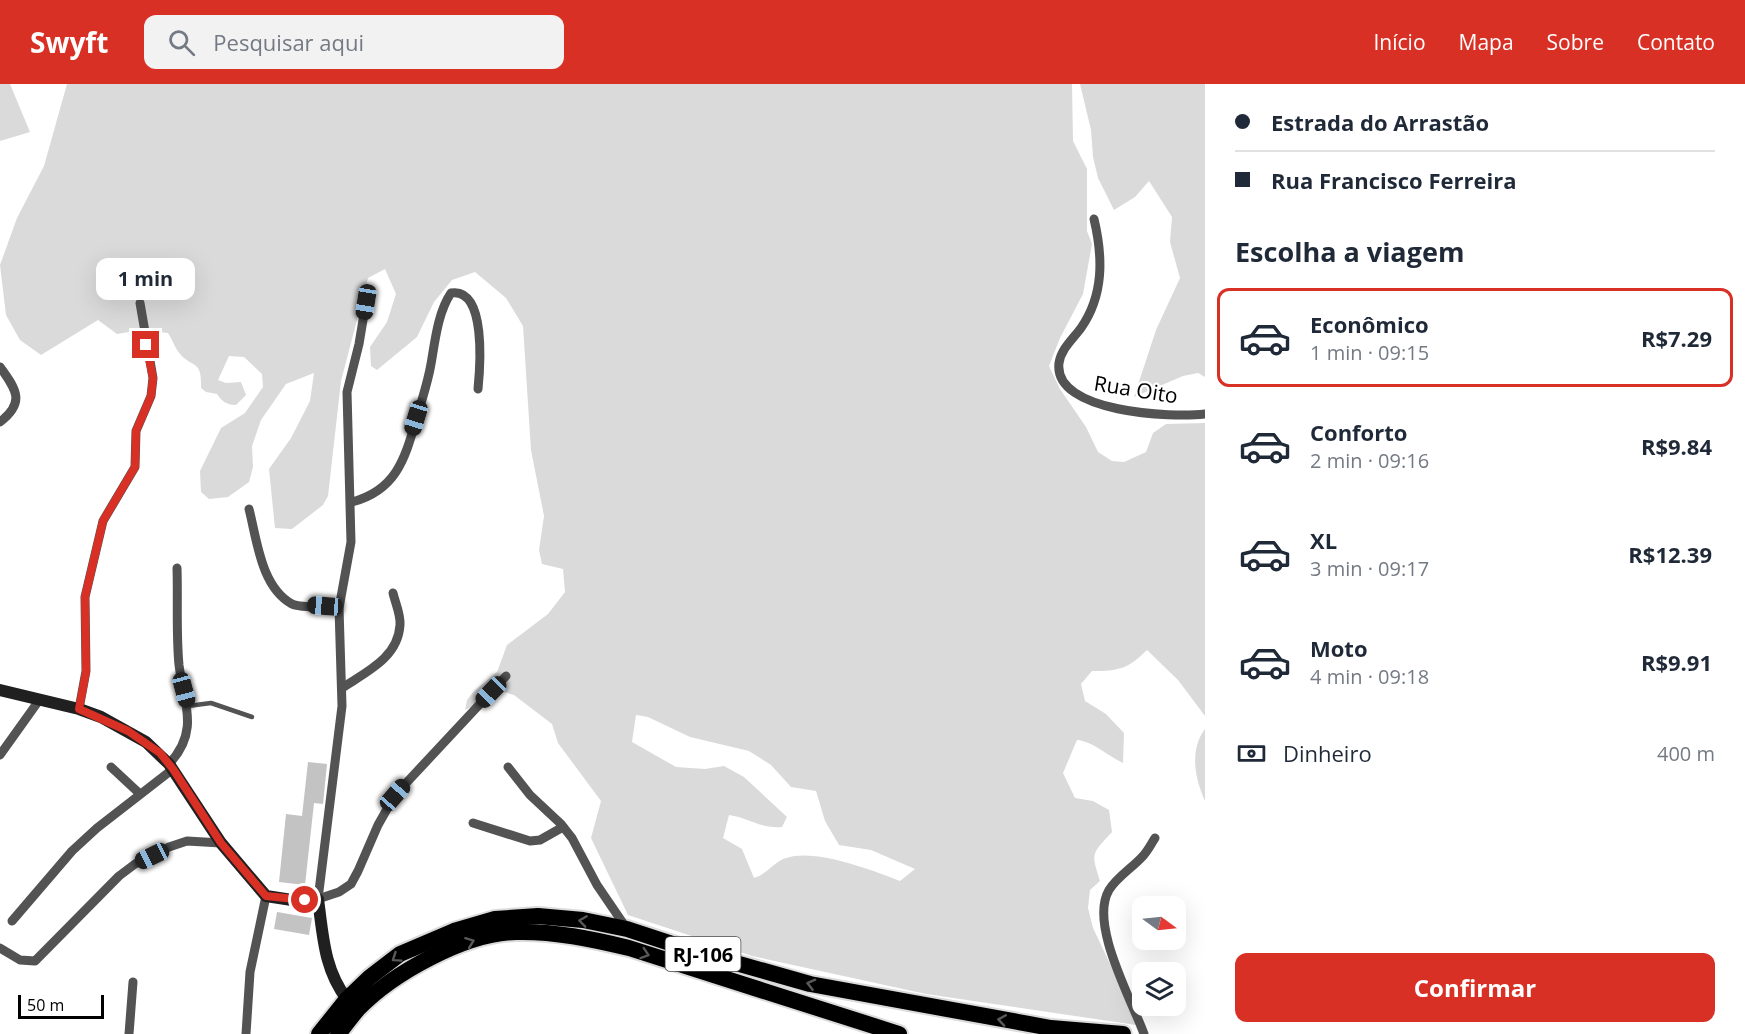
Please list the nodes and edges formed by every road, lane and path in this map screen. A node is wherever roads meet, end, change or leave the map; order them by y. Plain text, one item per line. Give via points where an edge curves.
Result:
1 (1094, 219) dead end
2 (366, 302) dead end
3 (140, 303) dead end
4 (0, 367) edge
5 (478, 389) dead end
6 (1205, 414) edge
7 (0, 422) edge
8 (352, 502) junction
9 (249, 509) dead end
10 (177, 568) dead end
11 (393, 593) dead end
12 (339, 608) junction
13 (506, 676) dead end
14 (342, 688) junction
15 (0, 690) edge
16 (40, 699) junction
17 (188, 706) junction
18 (79, 709) junction
19 (252, 717) dead end
20 (0, 755) edge
21 (171, 766) junction
22 (111, 767) dead end
23 (508, 767) dead end
24 (140, 794) junction
25 (473, 823) dead end
26 (563, 827) junction
27 (1155, 838) dead end
28 (221, 843) junction
29 (266, 896) junction
30 (318, 899) junction
31 (12, 921) dead end
32 (627, 929) junction
33 (0, 948) edge
34 (133, 982) dead end
35 (347, 999) junction
36 (129, 1034) edge
37 (246, 1034) edge
38 (318, 1034) edge
39 (338, 1034) edge
40 (899, 1034) edge
41 (1123, 1034) edge
42 (1144, 1034) edge

1 - 6 street, Rua Oito via 1100,243 1098,290 1090,314 1069,342 1059,364 1060,376 1067,388 1091,402 1130,410
2 - 8 street via 347,392
3 - 18 street via 153,378 151,396 136,431 135,467 103,521 85,597 86,672
4 - 7 street via 17,397 12,413
5 - 8 street via 482,343 467,297 451,293 402,464 381,490
8 - 12 street via 351,542
9 - 12 street via 274,588 294,605
10 - 17 street via 179,664
11 - 14 street via 401,624 396,642 383,662
12 - 14 street
13 - 30 street via 395,795 351,884
14 - 30 street
15 - 16 street
16 - 18 street
16 - 20 street
17 - 19 lane via 211,703
17 - 21 street via 188,730
18 - 21 street via 146,742
21 - 24 street
21 - 28 street
22 - 24 street
23 - 26 street
24 - 31 street via 72,851
25 - 26 street via 530,841
26 - 32 street
27 - 42 street via 1111,888 1102,914 1113,957
28 - 29 street
28 - 33 street via 187,841 135,864 35,960 20,960
29 - 30 street
29 - 37 street via 250,972
30 - 35 street via 327,963
32 -> 35 highway, RJ-106 via 538,916 495,919 400,954
41 -> 32 highway, RJ-106 via 1051,1028 810,984
34 - 36 street
35 - 38 highway, RJ-106
39 -> 40 highway, RJ-106 via 358,1009 387,984 431,958 478,939 514,932 547,933 629,948

